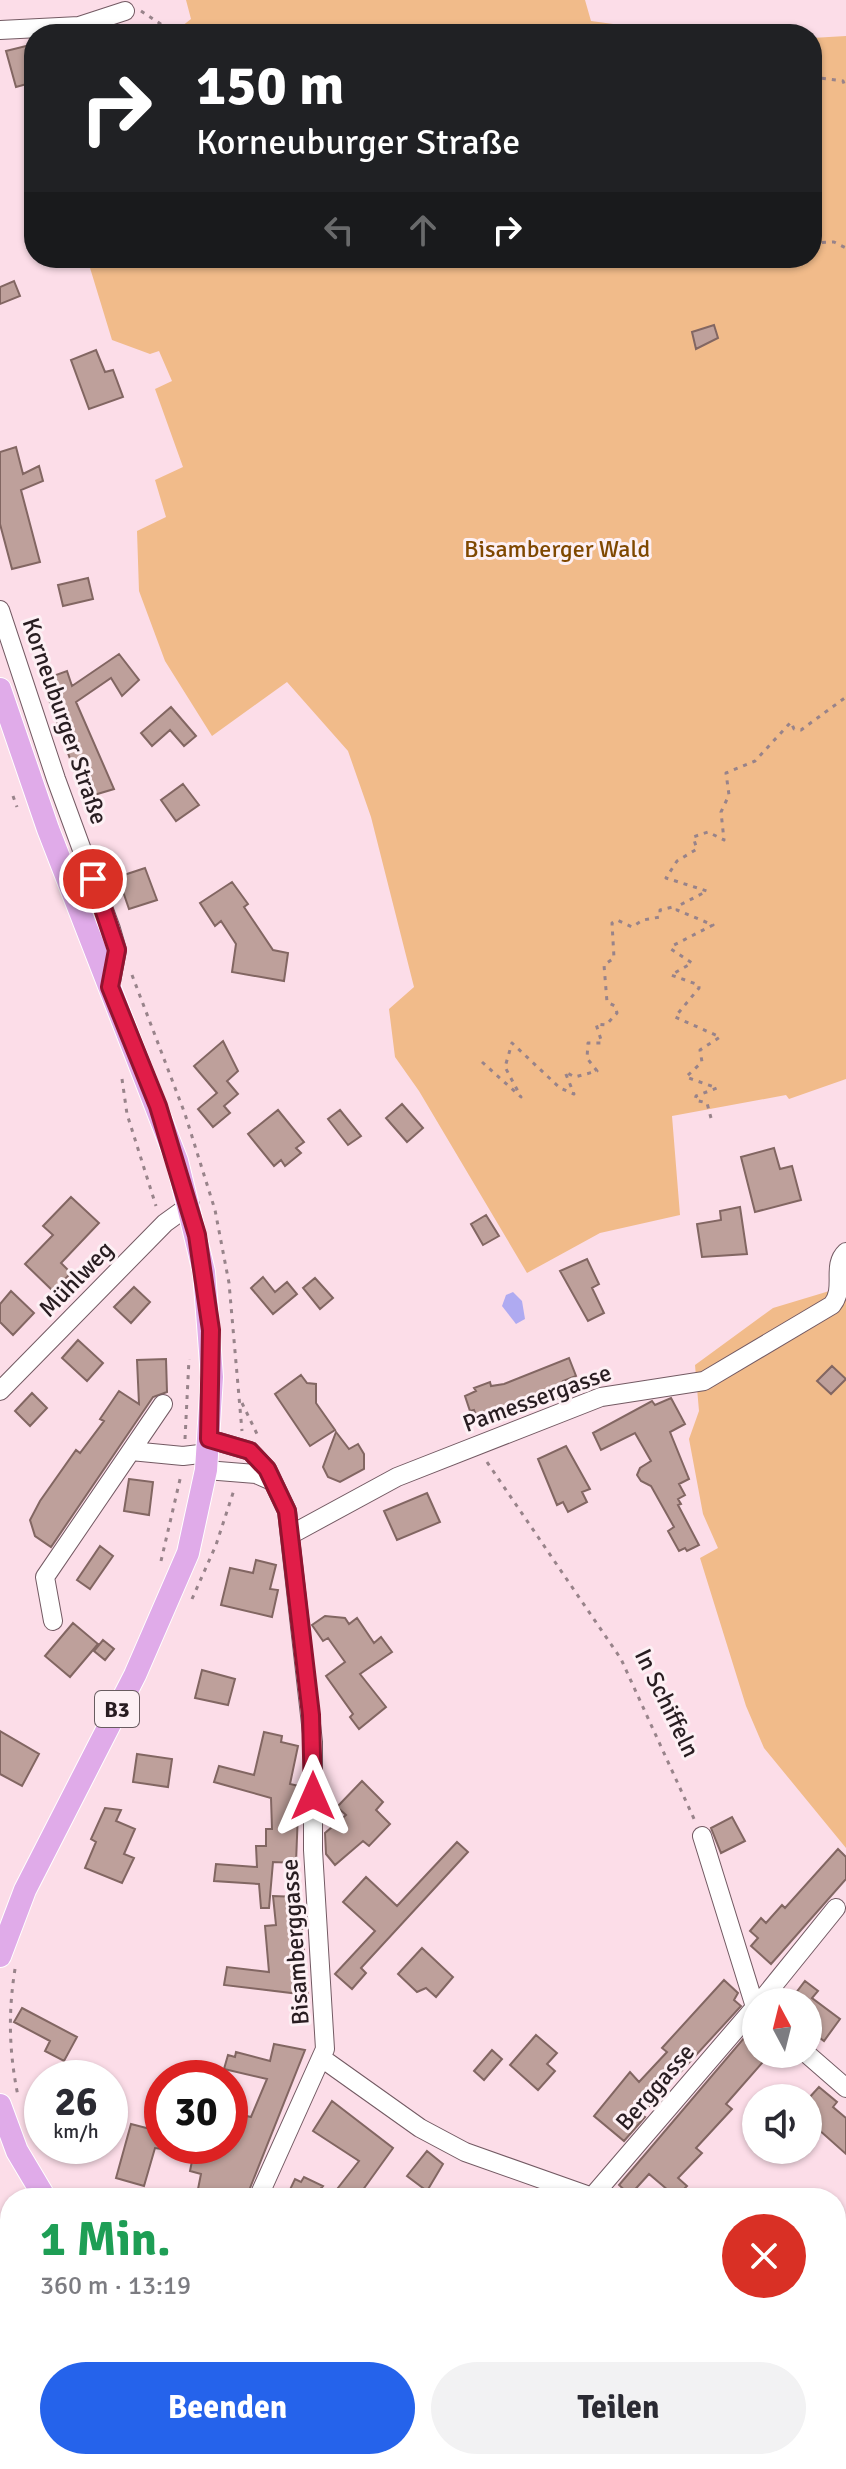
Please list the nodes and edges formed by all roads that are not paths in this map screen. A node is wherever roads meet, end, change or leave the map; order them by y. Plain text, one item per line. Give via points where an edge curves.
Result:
1 (125, 11) road end
2 (85, 24) edge
3 (24, 29) edge
4 (0, 30) edge
5 (0, 610) edge
6 (0, 689) edge
7 (110, 987) junction
8 (190, 1205) junction
9 (846, 1252) edge
10 (0, 1391) edge
11 (163, 1404) dead end
12 (131, 1451) junction
13 (208, 1454) junction
14 (272, 1481) junction
15 (292, 1534) junction
16 (53, 1621) dead end
17 (702, 1836) road end
18 (836, 1908) dead end
19 (8, 1957) edge
20 (751, 1988) edge
21 (772, 1988) edge
22 (742, 2024) edge
23 (323, 2059) junction
24 (822, 2067) edge
25 (846, 2088) edge
26 (10, 2105) edge
27 (39, 2188) edge
28 (263, 2188) edge
29 (565, 2188) edge
30 (602, 2188) edge

1 - 2 street
3 - 4 street
5 - 7 street, Korneuburger Straße via 117,950
6 - 7 main road, B3
7 - 8 main road, B3 via 158,1106
8 - 10 street, Mühlweg via 165,1223
8 - 13 main road, B3 via 211,1330
9 - 15 street, Pamessergasse via 838,1264 840,1294 832,1305 704,1381 612,1394 397,1477
11 - 12 street
12 - 13 street
12 - 16 street via 45,1577
13 - 14 street via 238,1471
13 - 14 street, Bisamberggasse via 241,1445 267,1469
13 - 19 main road, B3 via 196,1527 172,1594 25,1890
14 - 15 street, Bisamberggasse
15 - 23 street, Bisamberggasse via 313,1742
17 - 20 street
18 - 21 street, Berggasse
22 - 30 street, Berggasse
23 - 28 street, Bisamberggasse
23 - 29 street via 420,2128 465,2152
24 - 25 street
26 - 27 main road via 17,2151

